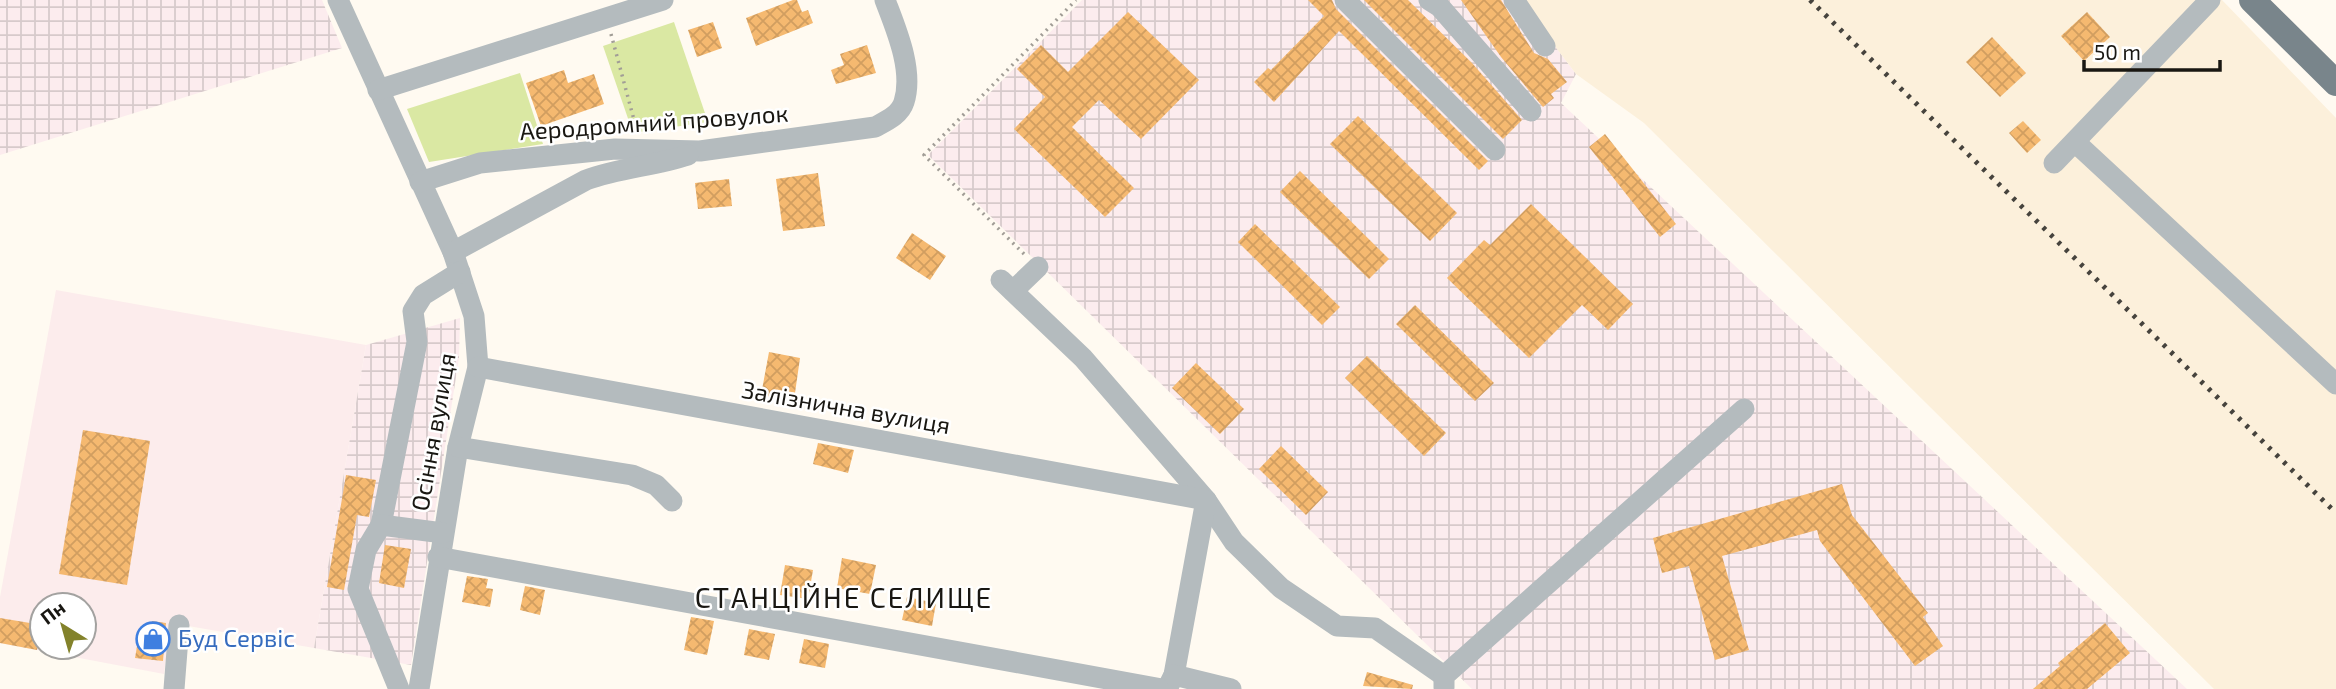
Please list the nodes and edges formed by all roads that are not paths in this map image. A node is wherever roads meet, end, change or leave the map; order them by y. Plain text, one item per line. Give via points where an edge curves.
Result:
1 (338, 0) edge
2 (663, 0) edge
3 (885, 0) edge
4 (1345, 0) edge
5 (1514, 0) edge
6 (2210, 0) edge
7 (2252, 0) edge
8 (1436, 2) edge
9 (1545, 46) dead end
10 (2336, 83) edge
11 (378, 90) junction
12 (1531, 111) dead end
13 (2075, 142) junction
14 (1495, 150) dead end
15 (700, 151) junction
16 (2054, 163) dead end
17 (419, 182) junction
18 (457, 262) junction
19 (1038, 267) road end
20 (478, 367) junction
21 (2336, 384) edge
22 (1744, 409) dead end
23 (458, 447) junction
24 (1206, 500) junction
25 (672, 501) dead end
26 (381, 525) junction
27 (443, 533) junction
28 (438, 557) junction
29 (179, 625) dead end
30 (1444, 682) edge
31 (1167, 684) edge
32 (173, 689) edge
33 (399, 689) edge
34 (419, 689) edge
35 (1231, 689) edge

1 - 11 street, Осіння вулиця
2 - 11 street
3 - 15 street, Аеродромний провулок via 897,31 906,85 904,104 892,118 854,132
4 - 14 street
5 - 9 street
6 - 13 street
7 - 10 main road
8 - 12 street
11 - 17 street, Осіння вулиця
13 - 16 street
13 - 21 street
15 - 17 street, Аеродромний провулок via 642,148 480,163
15 - 18 street via 660,165 586,180
17 - 18 street, Осіння вулиця
18 - 20 street, Осіння вулиця via 474,316
18 - 26 street via 413,311 416,342
19 - 24 street via 1007,286 1083,358
20 - 23 street, Осіння вулиця
20 - 24 street, Залізнична вулиця
22 - 30 street
23 - 25 street via 632,475 656,485
23 - 27 street, Осіння вулиця
24 - 30 street via 1234,542 1281,588 1337,626 1375,628
24 - 31 street
26 - 27 street
26 - 33 street via 366,550 358,589
27 - 28 street, Осіння вулиця
28 - 31 street
28 - 34 street, Осіння вулиця
29 - 32 street
31 - 35 street

